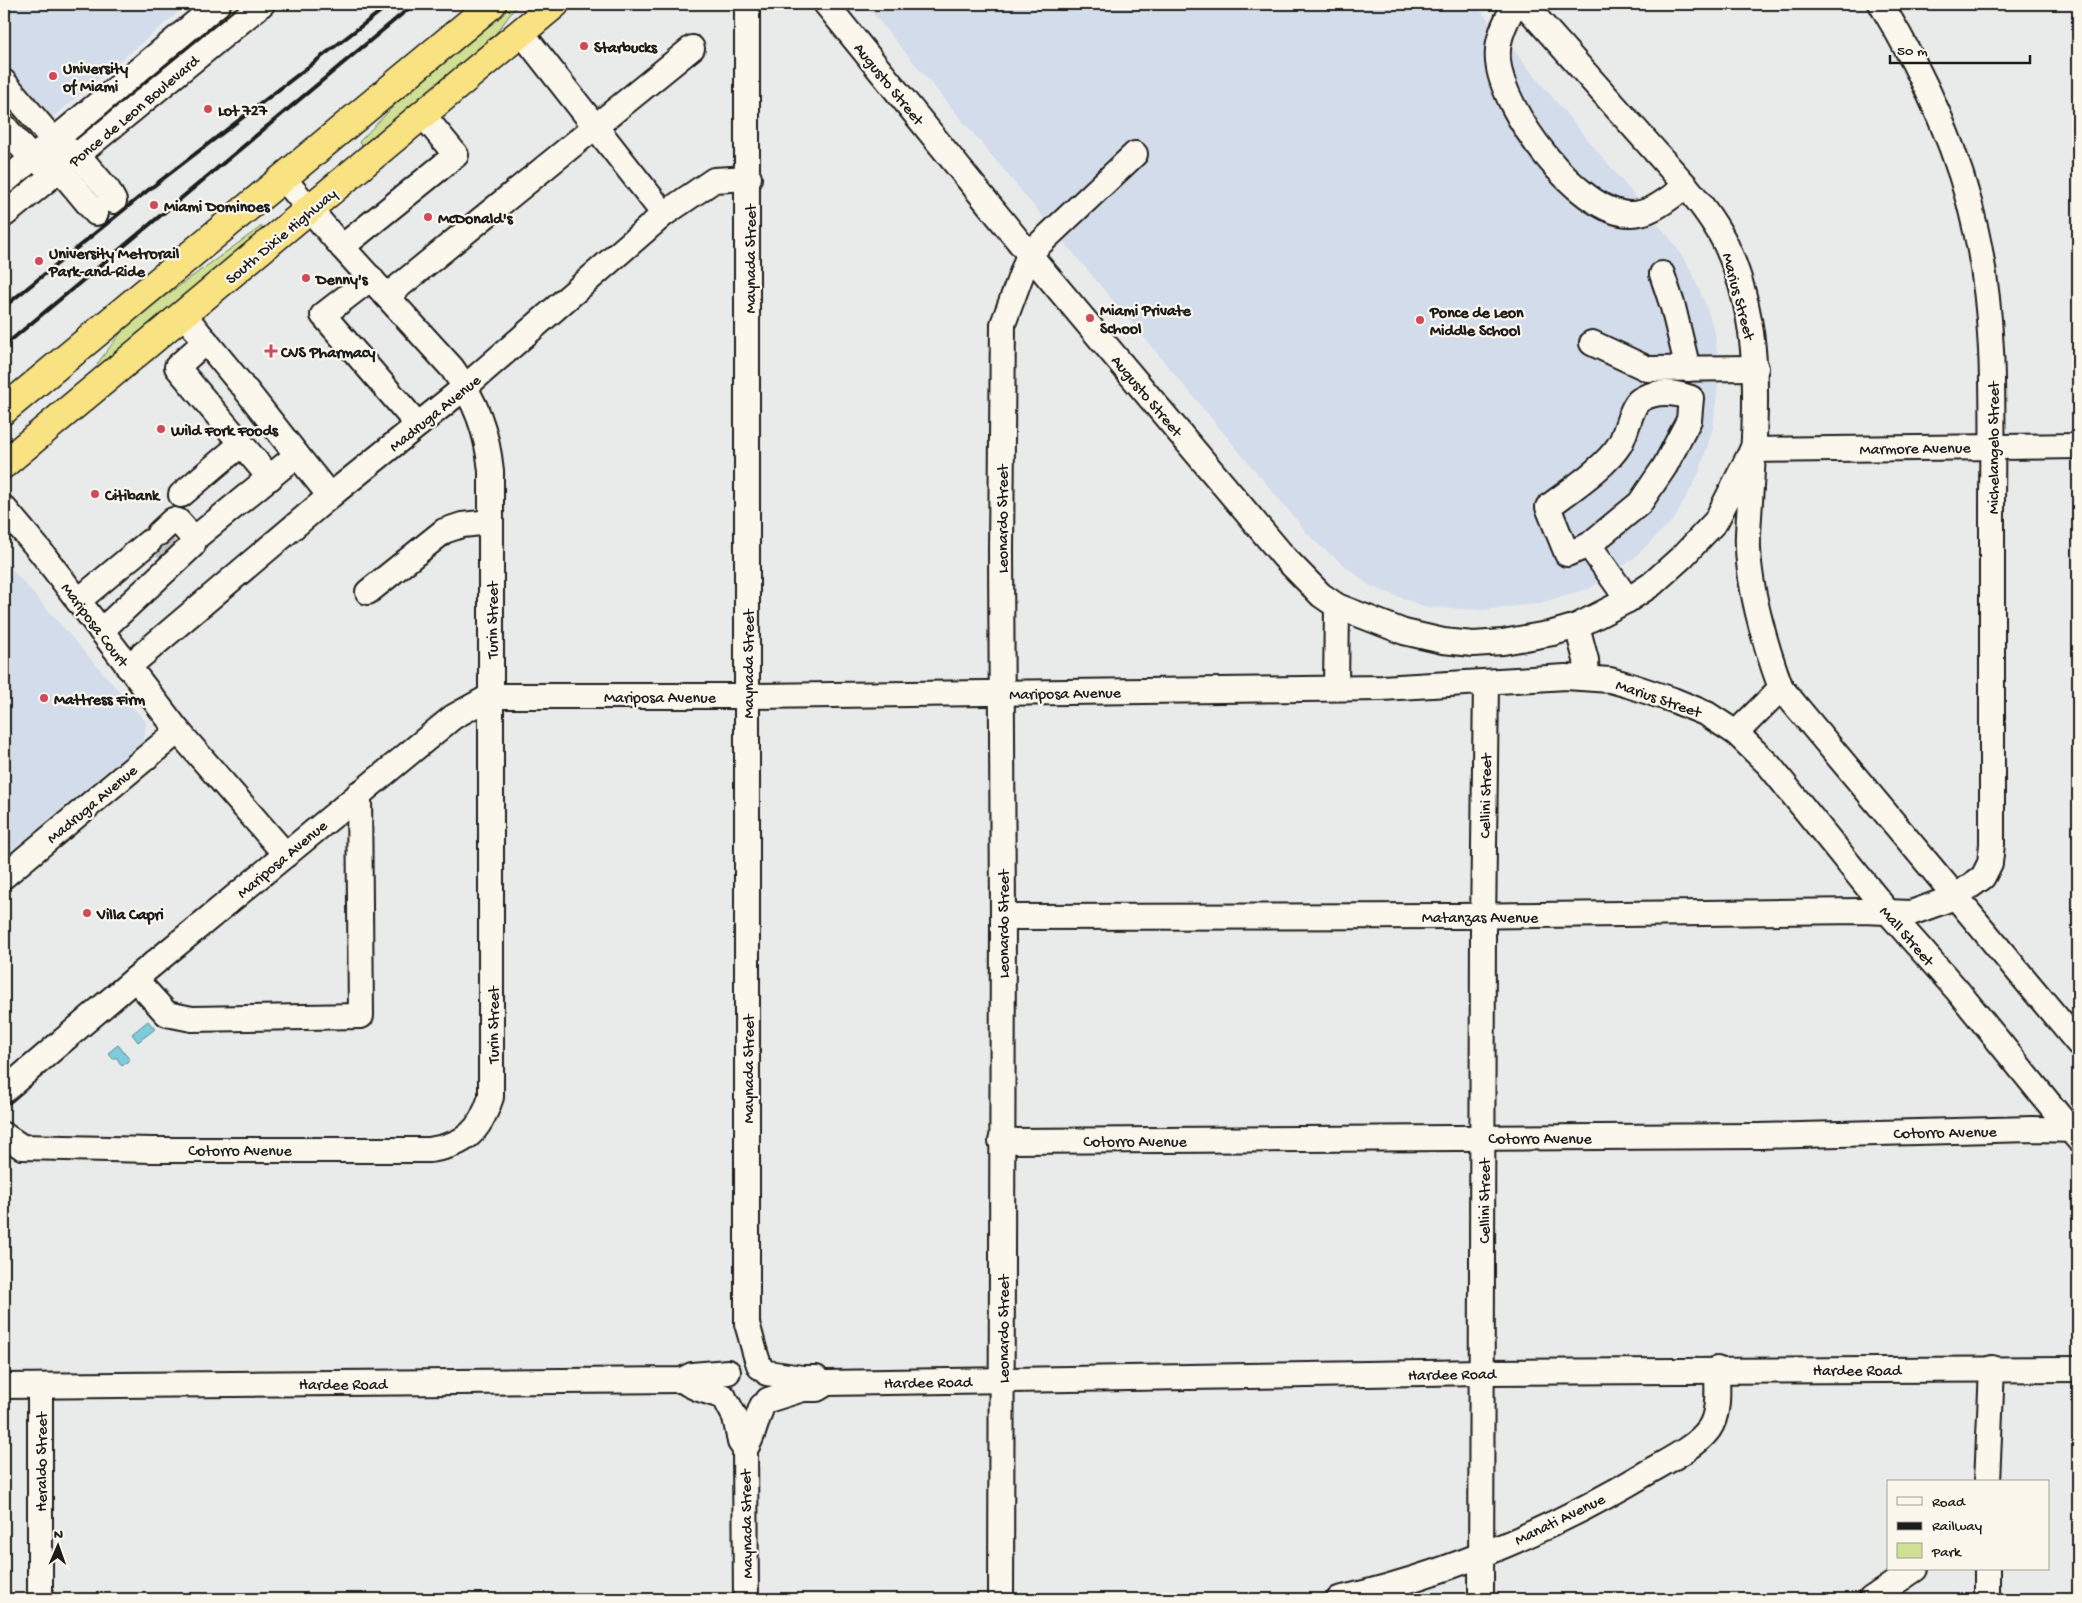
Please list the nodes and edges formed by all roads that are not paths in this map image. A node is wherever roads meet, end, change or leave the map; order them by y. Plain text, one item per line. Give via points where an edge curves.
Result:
1 (218, 4) edge
2 (262, 4) edge
3 (492, 4) edge
4 (555, 4) edge
5 (748, 4) edge
6 (826, 4) edge
7 (1515, 4) edge
8 (1524, 4) edge
9 (1881, 4) edge
10 (521, 32) junction
11 (692, 48) dead end
12 (6, 90) edge
13 (423, 116) junction
14 (4, 126) edge
15 (595, 127) junction
16 (54, 141) junction
17 (1135, 154) dead end
18 (78, 155) junction
19 (32, 159) junction
20 (60, 170) junction
21 (283, 178) junction
22 (748, 178) junction
23 (4, 182) edge
24 (1686, 186) junction
25 (310, 210) junction
26 (664, 214) junction
27 (4, 216) edge
28 (342, 247) junction
29 (1029, 254) junction
30 (1662, 274) dead end
31 (371, 278) junction
32 (387, 296) junction
33 (184, 315) junction
34 (206, 342) junction
35 (1592, 343) dead end
36 (1756, 368) junction
37 (1688, 369) junction
38 (466, 387) junction
39 (4, 410) edge
40 (418, 425) junction
41 (241, 444) junction
42 (1992, 446) junction
43 (2078, 446) edge
44 (1752, 450) junction
45 (297, 455) junction
46 (4, 464) edge
47 (270, 478) junction
48 (180, 494) dead end
49 (330, 496) junction
50 (4, 508) edge
51 (491, 522) junction
52 (194, 540) junction
53 (1589, 545) junction
54 (368, 592) dead end
55 (1628, 600) junction
56 (78, 601) junction
57 (1337, 606) junction
58 (1577, 626) junction
59 (101, 631) junction
60 (128, 666) junction
61 (1587, 678) junction
62 (1486, 682) junction
63 (1336, 688) junction
64 (1781, 688) junction
65 (1002, 693) junction
66 (491, 696) junction
67 (746, 696) junction
68 (178, 731) junction
69 (1736, 733) junction
70 (359, 793) junction
71 (286, 855) junction
72 (4, 876) edge
73 (1955, 897) junction
74 (1887, 912) junction
75 (1483, 916) junction
76 (1002, 917) junction
77 (135, 979) junction
78 (2078, 1043) edge
79 (4, 1091) edge
80 (475, 1131) joint
81 (2076, 1133) edge
82 (4, 1135) edge
83 (1483, 1137) junction
84 (1001, 1141) junction
85 (746, 1324) junction
86 (1992, 1368) junction
87 (2078, 1369) edge
88 (731, 1370) junction
89 (763, 1370) junction
90 (1717, 1370) junction
91 (1482, 1372) junction
92 (1002, 1379) junction
93 (682, 1380) junction
94 (827, 1384) junction
95 (4, 1386) edge
96 (40, 1386) junction
97 (726, 1400) junction
98 (765, 1403) junction
99 (745, 1449) junction
100 (1987, 1480) edge
101 (1482, 1555) junction
102 (1914, 1570) edge
103 (1987, 1570) edge
104 (40, 1599) edge
105 (746, 1599) edge
106 (1001, 1599) edge
107 (1339, 1599) edge
108 (1482, 1599) edge
109 (1871, 1599) edge
110 (1987, 1599) edge

1 - 16 street, Ponce de Leon Boulevard
2 - 18 street, Ponce de Leon Boulevard
3 - 21 highway
4 - 10 highway, South Dixie Highway
5 - 22 street, Maynada Street
6 - 29 street, Augusto Street
7 - 24 street via 1502,29 1498,49 1502,82 1519,120 1565,177 1605,209 1630,214 1653,209
8 - 24 street, Marius Street
9 - 42 street, Michelangelo Street via 1926,88 1955,158 1973,220 1990,322
10 - 13 highway, South Dixie Highway
10 - 15 street
11 - 15 street
12 - 16 street
13 - 25 highway, South Dixie Highway
13 - 28 street via 456,155
14 - 19 street
15 - 26 street
15 - 32 street
16 - 18 street
16 - 19 street, Ponce de Leon Boulevard
17 - 29 street
18 - 20 street, Ponce de Leon Boulevard
18 - 20 street via 108,190 105,207
19 - 20 street
19 - 23 street, Ponce de Leon Boulevard
20 - 27 street, Ponce de Leon Boulevard
21 - 25 street, Turin Street
21 - 39 highway
22 - 26 street, Madruga Avenue via 714,180
22 - 67 street, Maynada Street
24 - 36 street, Marius Street via 1710,216 1726,245 1745,301
25 - 28 street, Turin Street
25 - 33 highway, South Dixie Highway
26 - 38 street, Madruga Avenue
28 - 31 street, Turin Street
29 - 57 street, Augusto Street via 1284,557 1321,595
29 - 65 street, Leonardo Street via 1003,324
30 - 37 street
31 - 32 street, Turin Street
31 - 40 street via 323,315
32 - 38 street, Turin Street
33 - 34 street
33 - 46 highway, South Dixie Highway
34 - 41 street via 176,367
34 - 45 street
35 - 37 street via 1648,370
36 - 37 street
36 - 44 street, Marius Street
38 - 40 street, Madruga Avenue
38 - 51 street, Turin Street via 482,420 488,447
40 - 49 street, Madruga Avenue
41 - 47 street
41 - 48 street
42 - 43 street, Marmore Avenue
42 - 44 street, Marmore Avenue
42 - 73 street, Michelangelo Street via 1992,844 1990,863 1983,877
44 - 55 street, Augusto Street via 1716,521 1652,584
44 - 64 street, Marius Street via 1748,554 1760,616
45 - 47 street
45 - 49 street
47 - 52 street
49 - 60 street, Madruga Avenue
50 - 56 street, Mariposa Court
51 - 54 street via 462,525 444,531
51 - 66 street, Turin Street
52 - 56 street via 178,521 155,535
52 - 59 street via 193,545
53 - 53 street via 1567,554 1548,508 1605,462 1620,444 1638,401 1653,393 1691,398 1689,420 1640,504
53 - 55 street
55 - 58 street, Augusto Street
56 - 59 street, Mariposa Court
57 - 58 street, Augusto Street via 1404,632 1464,644 1503,642
57 - 63 street
58 - 61 street
59 - 60 street, Mariposa Court
60 - 68 street, Mariposa Court
61 - 62 street, Marius Street via 1549,677
61 - 69 street, Marius Street via 1628,685 1673,700 1707,714
62 - 63 street, Mariposa Avenue
62 - 75 street, Cellini Street
63 - 65 street, Mariposa Avenue
64 - 69 street
64 - 73 street
65 - 67 street, Mariposa Avenue
65 - 76 street, Leonardo Street
66 - 67 street, Mariposa Avenue
66 - 70 street, Mariposa Avenue via 453,717
66 - 80 street, Turin Street via 492,1089
67 - 85 street, Maynada Street
68 - 71 street, Mariposa Court
68 - 72 street, Madruga Avenue
69 - 74 street, Mall Street via 1769,765
70 - 71 street, Mariposa Avenue
70 - 77 street via 361,1016 192,1019 167,1014
71 - 77 street, Mariposa Avenue
73 - 74 street, Matanzas Avenue via 1912,913
73 - 78 street
74 - 75 street, Matanzas Avenue
74 - 81 street, Mall Street via 1957,990
75 - 76 street, Matanzas Avenue
75 - 83 street, Cellini Street
76 - 84 street, Leonardo Street
77 - 79 street, Mariposa Avenue
80 - 82 street, Cotorro Avenue via 450,1145 429,1150 22,1147
81 - 83 street, Cotorro Avenue via 2032,1129 1759,1136
83 - 84 street, Cotorro Avenue
83 - 91 street, Cellini Street
84 - 92 street, Leonardo Street
85 - 88 street, Maynada Street via 741,1334 738,1357
85 - 89 street, Maynada Street via 751,1346
86 - 87 street, Hardee Road
86 - 90 street, Hardee Road
86 - 100 street
88 - 89 street via 744,1363
88 - 93 street, Hardee Road via 692,1375
88 - 97 street via 722,1382
89 - 94 street, Hardee Road via 818,1378
89 - 98 street via 771,1389
90 - 91 street, Hardee Road
90 - 101 street, Manati Avenue via 1714,1419 1693,1443 1585,1508
91 - 92 street, Hardee Road
91 - 101 street, Cellini Street
92 - 94 street, Hardee Road
92 - 106 street, Leonardo Street
93 - 96 street, Hardee Road
93 - 97 street, Hardee Road
94 - 98 street, Hardee Road
95 - 96 street, Hardee Road
96 - 104 street, Heraldo Street
97 - 98 street via 741,1412 750,1412
97 - 99 street, Maynada Street
98 - 99 street, Maynada Street
99 - 105 street, Maynada Street
101 - 107 street, Manati Avenue
101 - 108 street, Cellini Street
102 - 109 street
103 - 110 street

